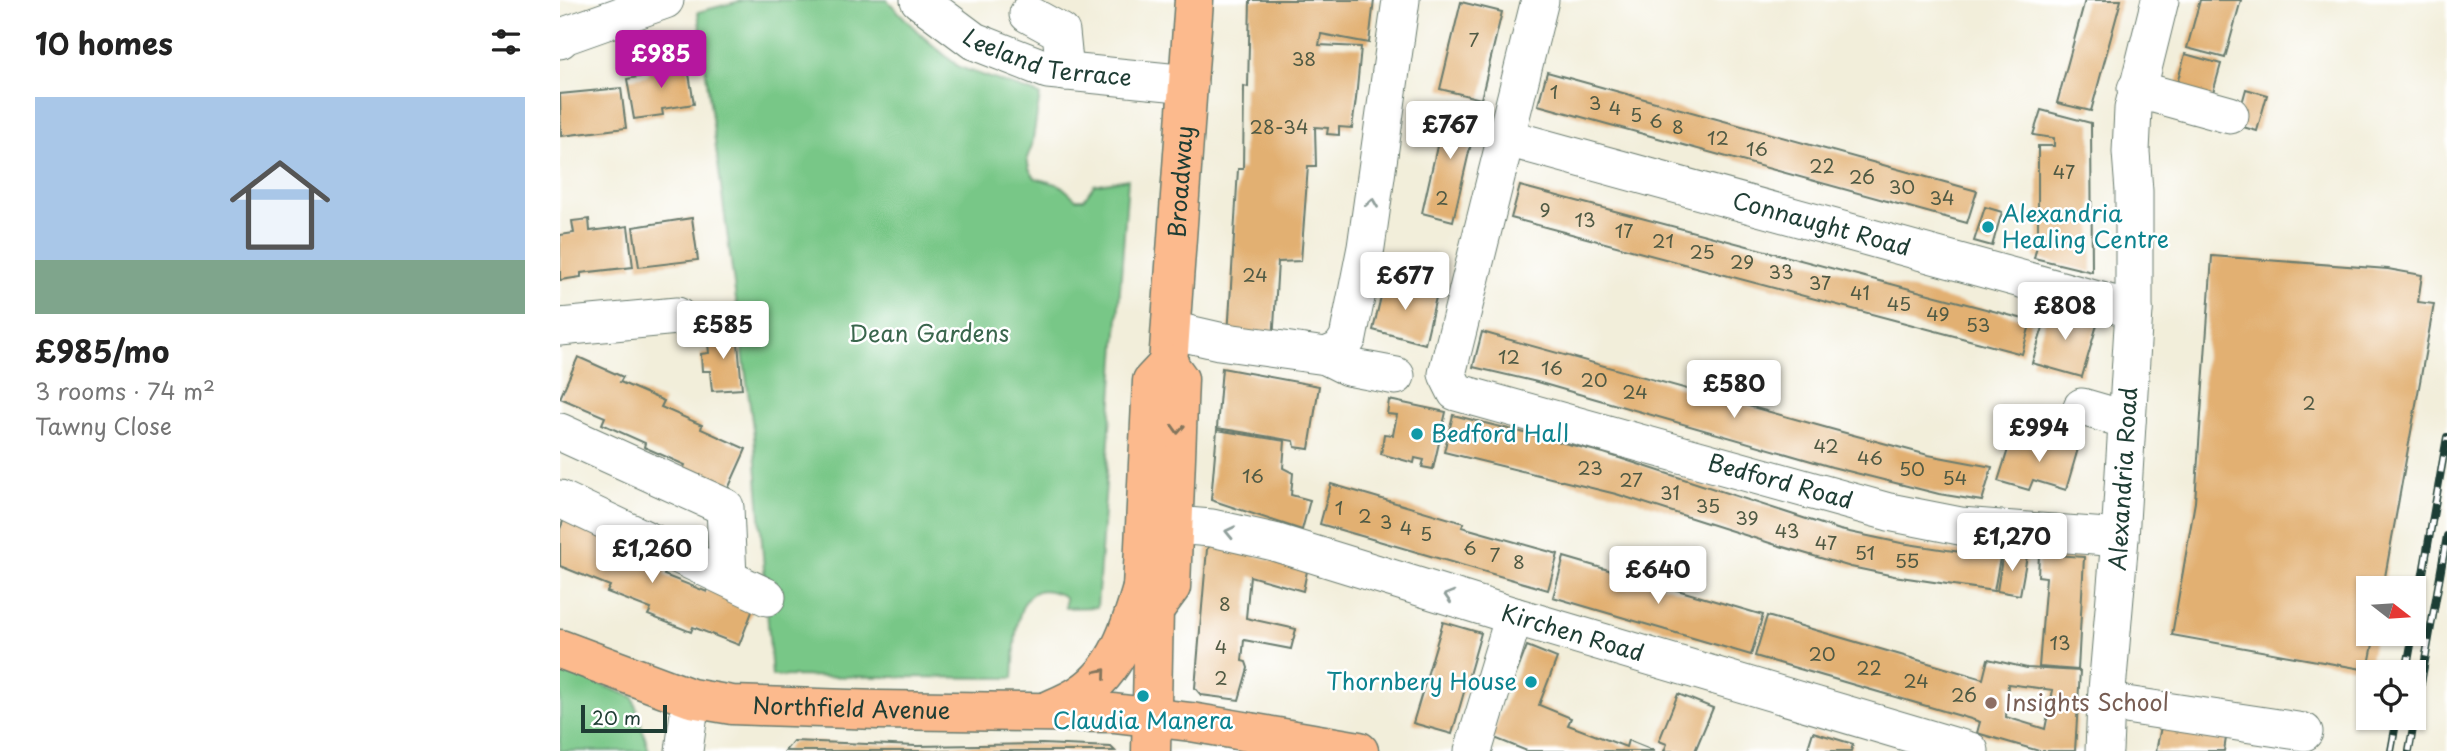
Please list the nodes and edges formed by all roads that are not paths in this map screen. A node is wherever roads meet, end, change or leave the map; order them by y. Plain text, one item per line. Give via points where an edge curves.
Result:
1 (665, 0) edge
2 (919, 0) edge
3 (1194, 0) edge
4 (1401, 0) edge
5 (1540, 0) edge
6 (2160, 0) edge
7 (1028, 14) dead end
8 (560, 40) edge
9 (1065, 72) junction
10 (1189, 84) junction
11 (2136, 89) junction
12 (2230, 115) dead end
13 (1507, 138) junction
14 (2134, 310) junction
15 (677, 316) dead end
16 (560, 327) edge
17 (1170, 347) junction
18 (1326, 356) junction
19 (1396, 376) dead end
20 (2082, 407) dead end
21 (2127, 420) junction
22 (560, 432) edge
23 (560, 499) edge
24 (1173, 525) junction
25 (2120, 538) junction
26 (728, 578) junction
27 (767, 597) dead end
28 (1148, 599) junction
29 (1514, 616) junction
30 (560, 649) edge
31 (691, 698) junction
32 (2106, 702) junction
33 (1047, 711) junction
34 (2304, 732) dead end
35 (1152, 734) edge
36 (1886, 739) edge
37 (684, 751) edge
38 (1359, 751) edge
39 (1473, 751) edge
40 (1970, 751) edge
41 (2104, 751) edge

1 - 8 street
2 - 9 street, Leeland Terrace via 974,41 1048,70
3 - 10 main road, Broadway
18 -> 4 street via 1340,350 1348,338 1366,247
5 - 13 street
6 - 11 street, Alexandria Road
7 - 9 street via 1061,32
9 - 10 street, Leeland Terrace
10 - 17 main road, Broadway
11 - 12 street
11 - 14 street, Alexandria Road via 2131,152
13 - 14 street, Connaught Road
13 - 25 street, Bedford Road via 1447,374 1456,392 1889,512 1960,526
14 - 21 street, Alexandria Road
15 - 16 street
17 - 18 street via 1219,341
17 -> 24 main road, Broadway via 1180,379
17 - 28 main road, Broadway via 1152,381
18 - 19 street via 1348,367
20 - 21 street
21 - 25 street, Alexandria Road
22 - 26 street via 725,507
23 - 26 street
24 - 28 main road, Broadway via 1171,587
29 -> 24 street, Kirchen Road via 1329,569 1274,542 1212,528
25 - 32 street, Alexandria Road
26 - 27 street
33 -> 28 main road via 1082,694 1104,673
28 - 35 main road, Broadway
29 - 36 street, Kirchen Road via 1647,668
29 - 39 street
30 - 31 main road, Northfield Avenue
31 - 33 main road, Northfield Avenue via 754,707
31 - 37 street
32 - 34 street
32 - 41 street, Alexandria Road
33 - 35 main road, Northfield Avenue via 1114,713
35 - 38 main road, Northfield Avenue
36 - 40 street, Kirchen Road

